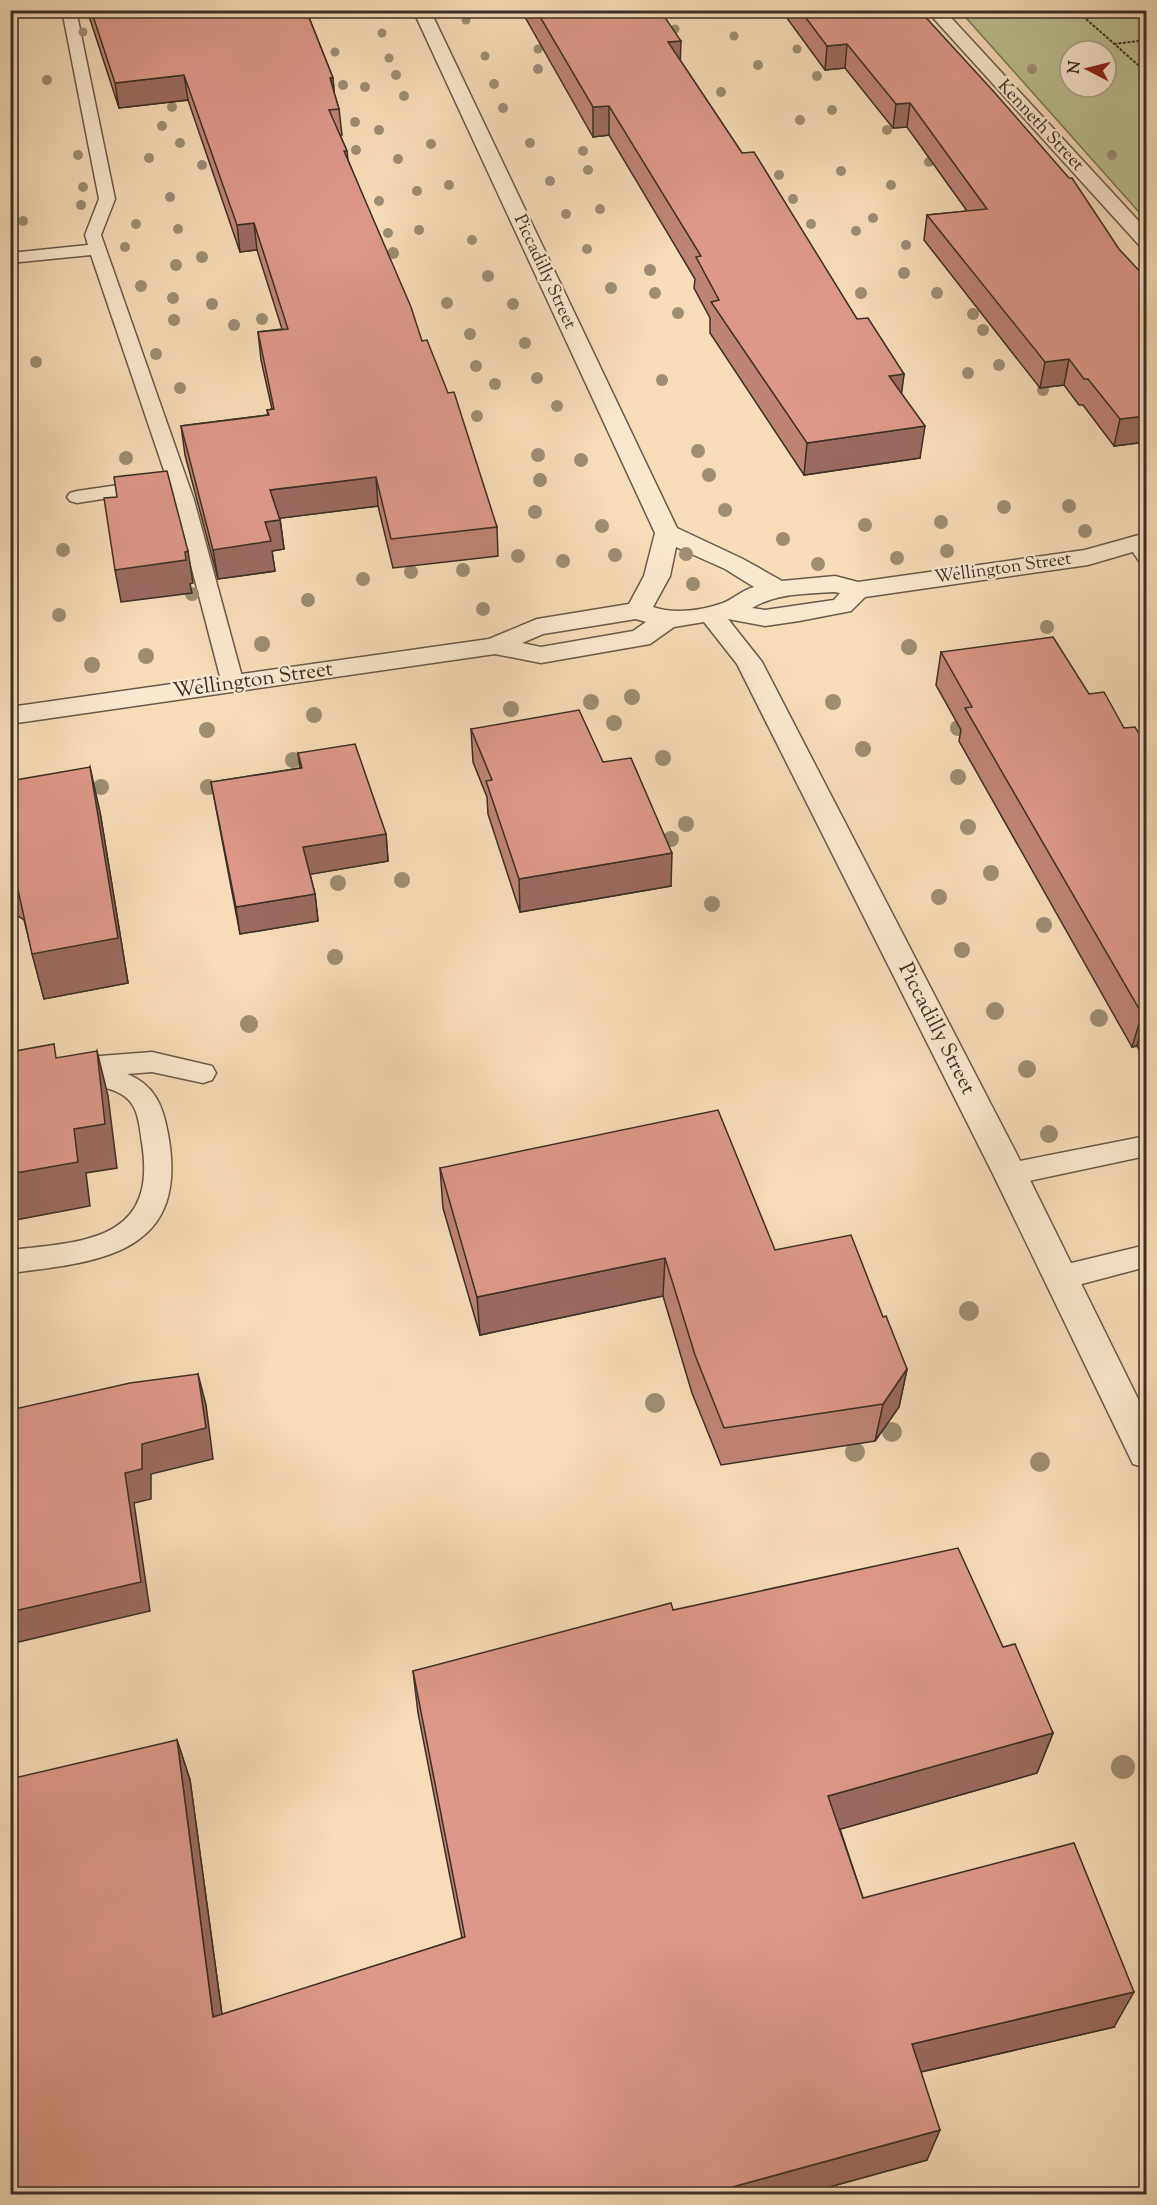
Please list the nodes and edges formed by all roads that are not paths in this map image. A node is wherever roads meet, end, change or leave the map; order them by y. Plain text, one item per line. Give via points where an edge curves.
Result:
1 (69, 10) edge
2 (421, 10) edge
3 (934, 10) edge
4 (1146, 241) edge
5 (97, 249) junction
6 (10, 258) edge
7 (178, 483) junction
8 (77, 497) dead end
9 (667, 532) junction
10 (1143, 546) edge
11 (777, 590) junction
12 (857, 590) junction
13 (638, 611) junction
14 (719, 612) junction
15 (666, 620) junction
16 (495, 646) junction
17 (233, 684) junction
18 (10, 716) edge
19 (203, 1073) dead end
20 (1146, 1146) edge
21 (1010, 1174) junction
22 (1146, 1256) edge
23 (10, 1262) edge
24 (1059, 1278) junction
25 (1146, 1452) edge

1 - 5 lane via 107,199 93,235
2 - 9 street, Piccadilly Street
3 - 4 street, Kenneth Street
5 - 6 lane
5 - 7 lane
7 - 8 lane
7 - 17 lane
9 - 11 street
9 - 13 street via 657,576
10 - 12 street, Wellington Street
11 - 12 street, Wellington Street via 835,584
11 - 14 street, Wellington Street via 756,594
12 - 14 street, Wellington Street via 842,606 800,613 765,618
13 - 15 street, Wellington Street
13 - 16 street, Wellington Street via 537,627
14 - 15 street, Wellington Street
14 - 21 street, Piccadilly Street via 749,662
15 - 16 street, Wellington Street via 641,638 541,655
16 - 17 street, Wellington Street
17 - 18 street, Wellington Street
19 - 23 lane via 152,1062 50,1071 72,1077 98,1076 122,1082 138,1092 149,1108 160,1167 159,1184 146,1216 118,1240 102,1248
20 - 21 lane
21 - 24 street, Piccadilly Street
22 - 24 lane
24 - 25 street, Piccadilly Street

